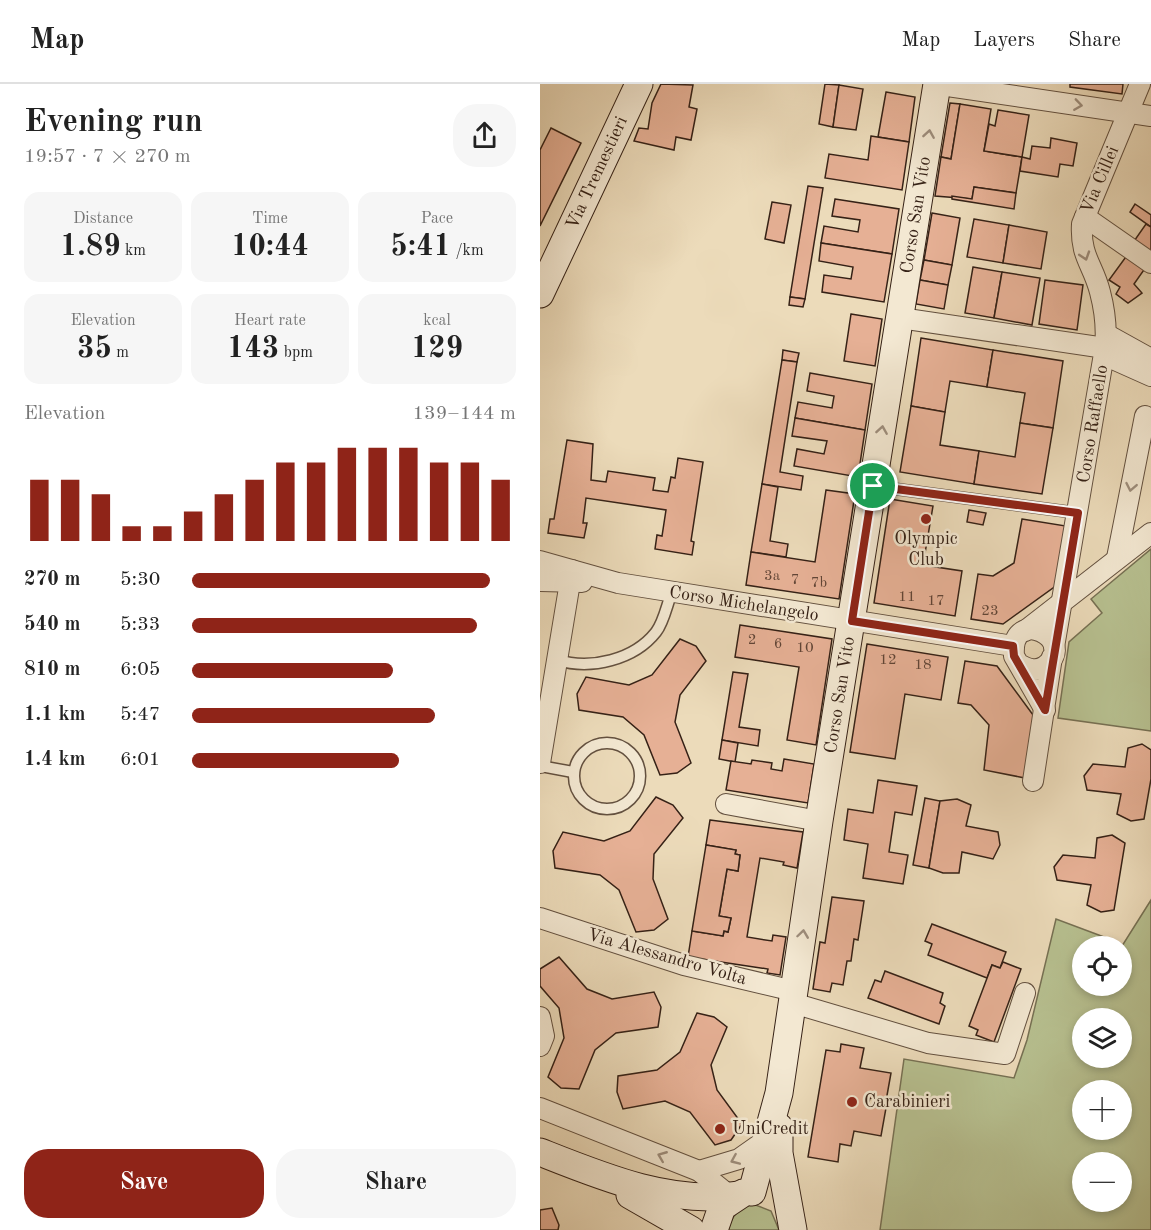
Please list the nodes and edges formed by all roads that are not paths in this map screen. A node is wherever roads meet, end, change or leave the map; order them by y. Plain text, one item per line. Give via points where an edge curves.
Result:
1 (639, 84) edge
2 (936, 84) edge
3 (1140, 84) edge
4 (1129, 112) junction
5 (1151, 116) edge
6 (1085, 217) junction
7 (1151, 263) edge
8 (540, 294) edge
9 (900, 318) junction
10 (1105, 346) junction
11 (1151, 359) edge
12 (1151, 376) edge
13 (1151, 419) edge
14 (873, 486) junction
15 (1078, 513) junction
16 (1151, 533) edge
17 (1117, 558) junction
18 (540, 561) edge
19 (571, 576) junction
20 (540, 581) edge
21 (672, 592) junction
22 (1064, 598) junction
23 (852, 621) junction
24 (1019, 647) junction
25 (1053, 652) junction
26 (557, 660) junction
27 (1045, 710) junction
28 (540, 765) edge
29 (573, 771) junction
30 (1033, 781) dead end
31 (726, 804) dead end
32 (819, 821) junction
33 (540, 918) edge
34 (1025, 993) dead end
35 (793, 997) junction
36 (540, 1017) edge
37 (540, 1046) edge
38 (779, 1093) junction
39 (540, 1108) edge
40 (766, 1140) junction
41 (540, 1152) edge
42 (699, 1172) junction
43 (593, 1173) junction
44 (740, 1194) junction
45 (794, 1223) edge
46 (691, 1230) edge
47 (714, 1230) edge

1 - 8 main road, Via Tremestieri
2 -> 4 street
9 -> 2 main road, Corso San Vito
3 - 4 street, Via Cillei
4 - 5 street
4 - 6 street, Via Cillei
6 - 7 street
6 -> 10 street, Via Cillei via 1081,241 1084,258 1100,290
9 - 10 street, Corso Raffaello
14 -> 9 main road, Corso San Vito
10 - 11 street
10 - 12 street
10 - 15 street, Corso Raffaello
13 -> 17 street via 1145,416
14 - 15 lane
14 - 23 main road, Corso San Vito
15 - 22 street, Corso Raffaello
16 - 17 street
17 - 22 street
18 - 19 street
19 - 20 street
19 - 21 street, Corso Michelangelo
19 - 26 street
21 - 23 street, Corso Michelangelo
21 - 26 lane via 658,630 636,652 603,662 570,664
22 - 24 street
22 - 25 street, Corso Raffaello
23 - 24 street, Corso Michelangelo
23 - 32 main road, Corso San Vito
24 - 25 street via 1028,669 1046,665
24 - 25 street via 1034,629 1051,638
24 - 27 street
25 - 27 street, Corso Raffaello
26 - 28 street
27 - 30 street
28 - 29 lane
29 - 29 lane via 579,795 593,807 611,810 633,798 641,775 631,752 609,742 585,750
31 - 32 street
35 -> 32 main road, Corso San Vito
33 - 35 street, Via Alessandro Volta
34 - 35 street, Via Alessandro Volta via 1005,1054 928,1043
35 - 38 main road, Corso San Vito
36 - 37 street via 544,1036
38 - 40 main road
38 - 45 main road via 779,1153
42 -> 39 street
40 -> 42 street via 739,1159
40 - 44 main road
41 - 43 main road
42 - 44 street
43 - 44 main road via 663,1193 704,1198
43 - 46 main road
44 - 45 main road via 776,1198
44 - 47 main road via 722,1207

